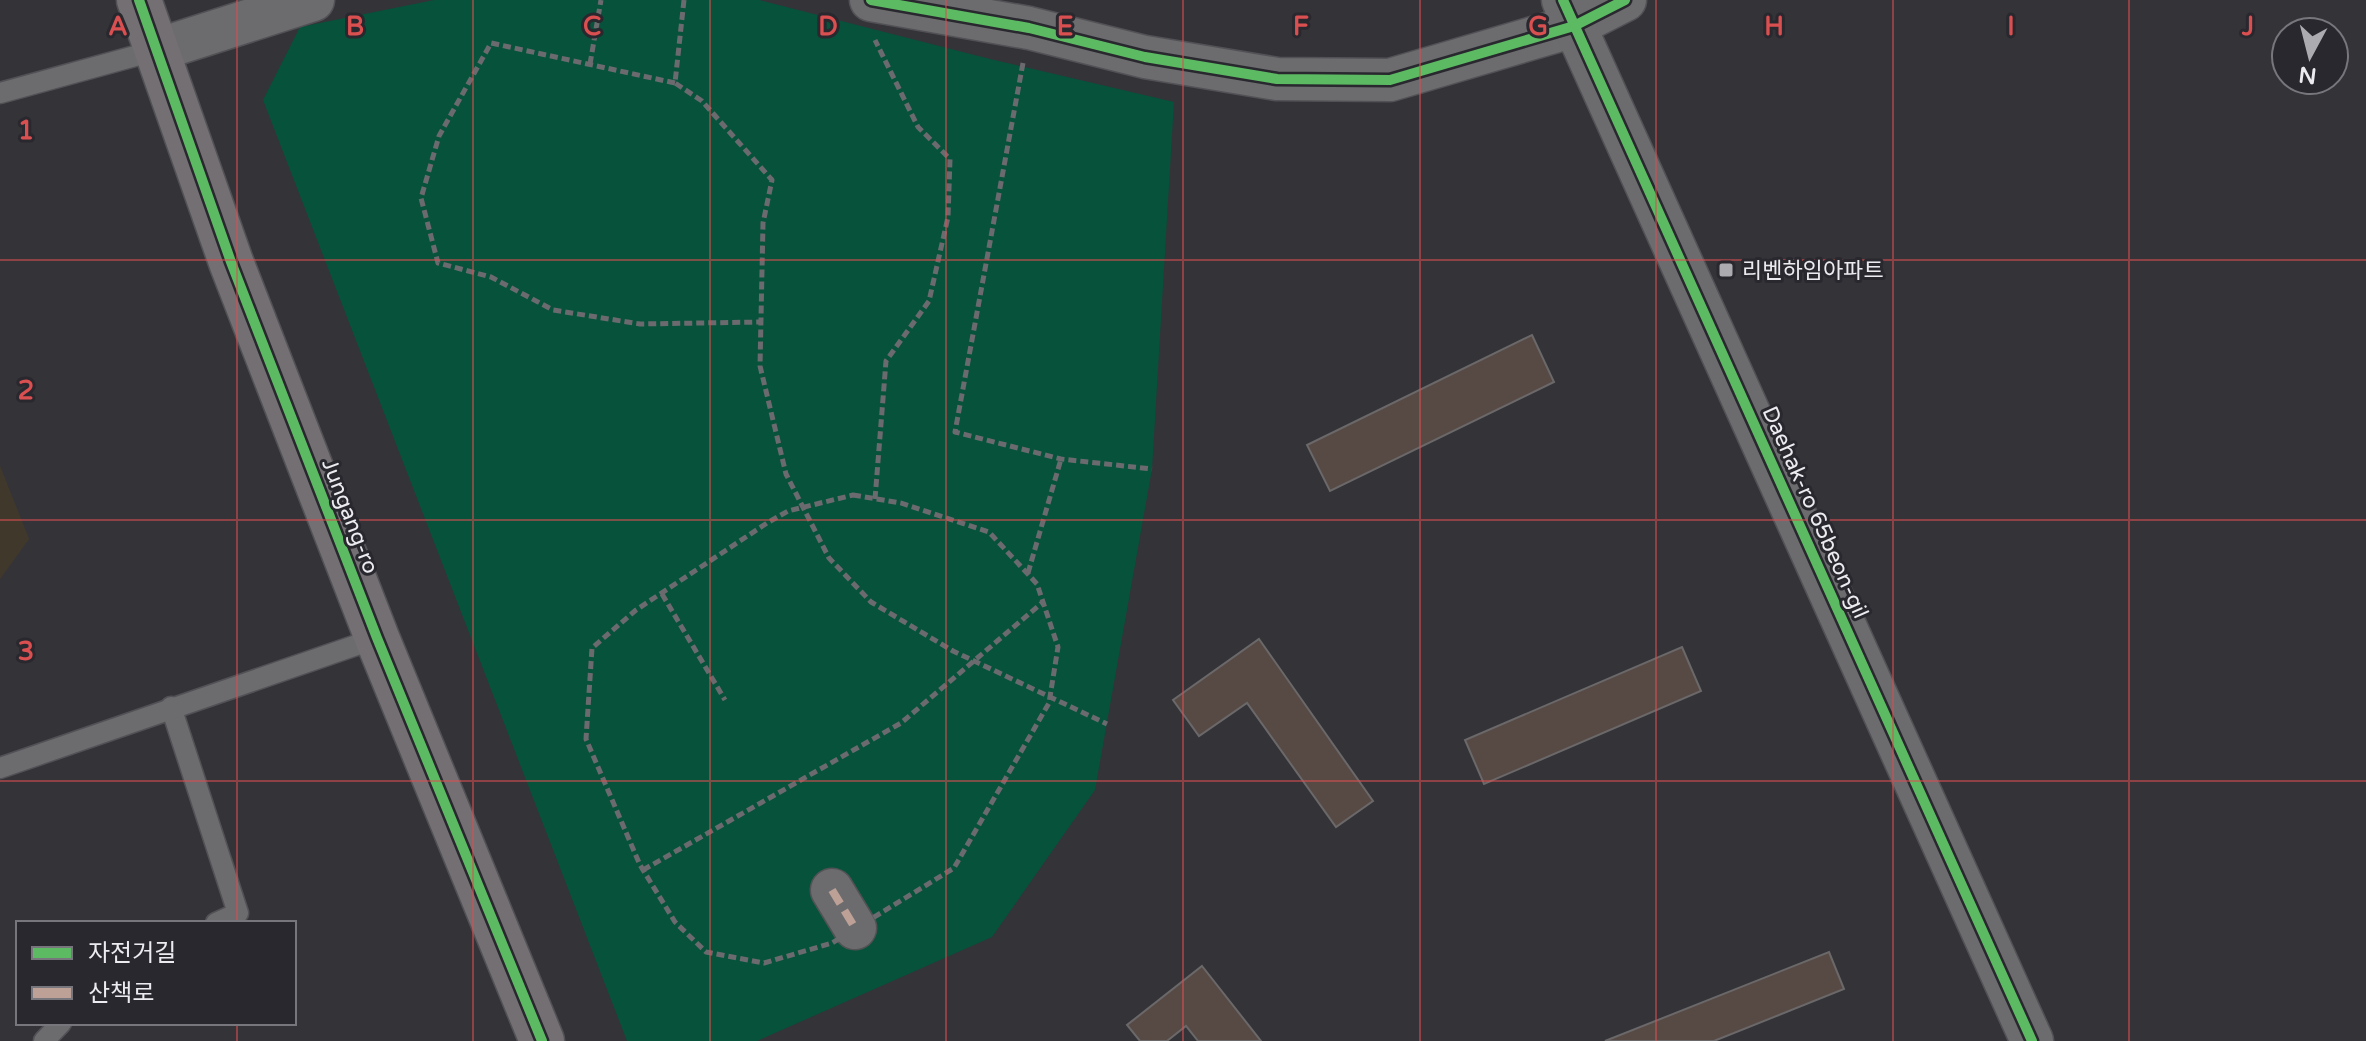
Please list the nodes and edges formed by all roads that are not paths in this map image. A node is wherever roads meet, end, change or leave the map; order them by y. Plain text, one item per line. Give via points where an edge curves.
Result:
1 (139, 0) edge
2 (313, 0) edge
3 (1625, 0) edge
4 (1568, 13) edge
5 (871, 14) edge
6 (157, 50) junction
7 (0, 93) edge
8 (377, 638) junction
9 (171, 707) junction
10 (0, 768) edge
11 (832, 890) dead end
12 (220, 921) edge
13 (855, 928) road end
14 (59, 1025) edge
15 (44, 1041) edge
16 (542, 1041) edge
17 (2032, 1041) edge

1 - 6 street, Jungang-ro
2 - 6 street
3 - 4 street
4 - 5 street via 1390,80 1277,79 1145,57 1029,28
4 - 17 street, Daehak-ro 65beon-gil
6 - 7 lane
6 - 8 street, Jungang-ro via 231,262
8 - 9 lane
8 - 16 street, Jungang-ro
9 - 10 lane
9 - 12 lane via 238,913
11 - 13 street
14 - 15 lane

